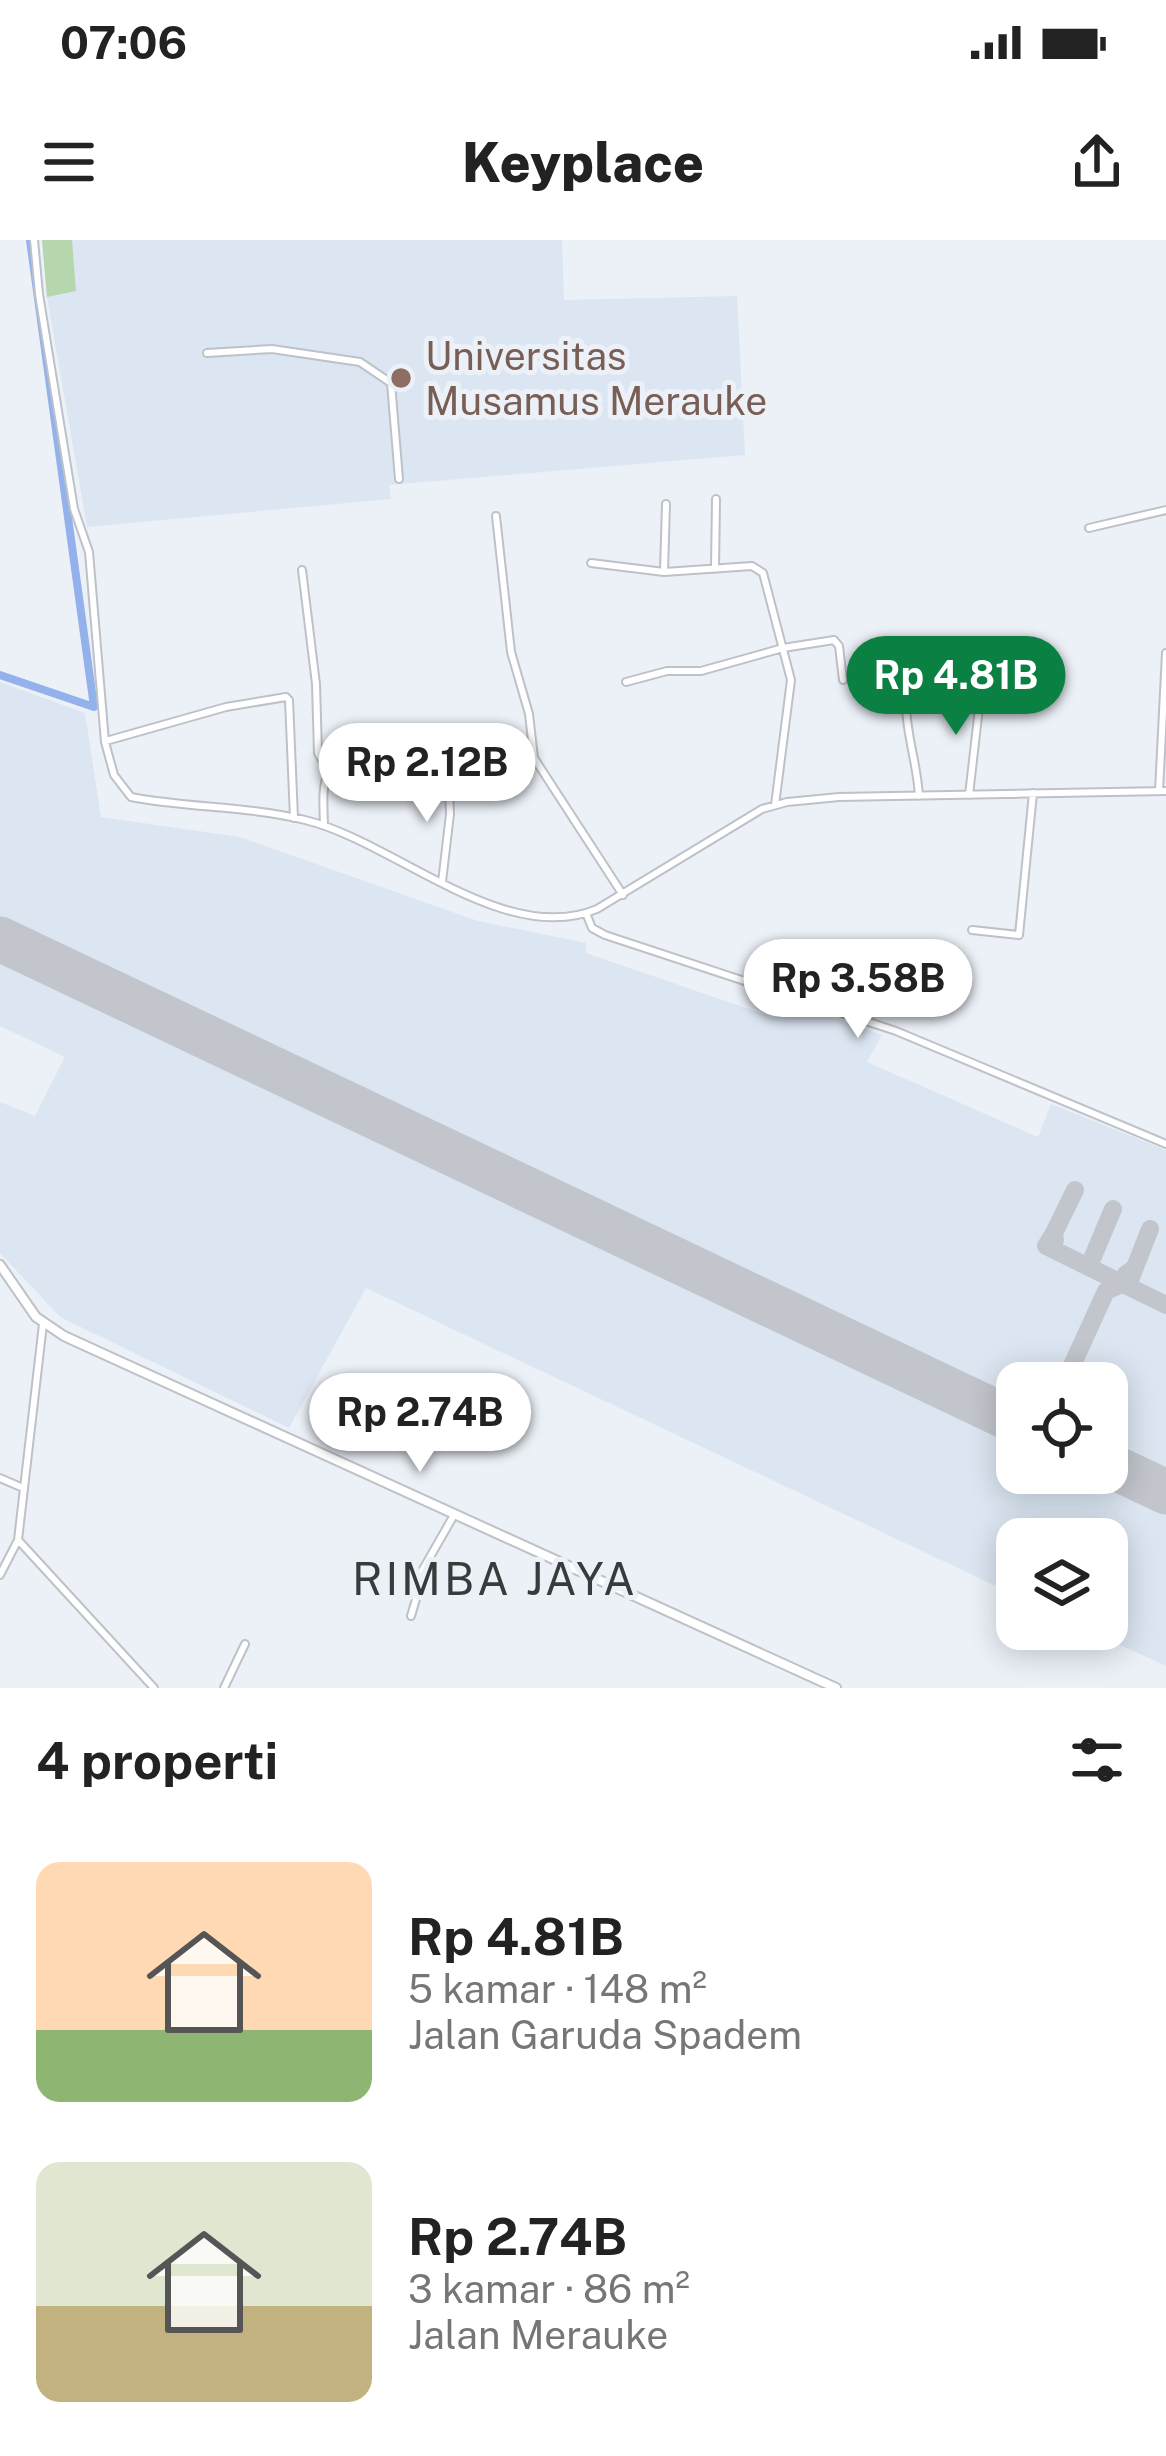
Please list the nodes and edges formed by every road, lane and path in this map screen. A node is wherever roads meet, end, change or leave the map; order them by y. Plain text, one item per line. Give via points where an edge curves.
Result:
1 (34, 240) edge
2 (207, 353) dead end
3 (399, 479) dead end
4 (716, 499) dead end
5 (666, 504) dead end
6 (1166, 510) edge
7 (496, 516) dead end
8 (1089, 528) dead end
9 (590, 563) dead end
10 (716, 568) junction
11 (302, 569) dead end
12 (664, 572) junction
13 (923, 647) dead end
14 (783, 648) junction
15 (1166, 653) edge
16 (843, 680) dead end
17 (626, 682) dead end
18 (928, 699) junction
19 (105, 742) junction
20 (448, 769) dead end
21 (327, 770) junction
22 (401, 781) dead end
23 (1162, 791) edge
24 (1034, 794) junction
25 (969, 795) junction
26 (919, 796) junction
27 (775, 805) junction
28 (294, 818) junction
29 (324, 825) junction
30 (442, 882) junction
31 (623, 895) junction
32 (586, 914) junction
33 (972, 929) dead end
34 (1166, 1144) edge
35 (2, 1271) edge
36 (43, 1324) junction
37 (0, 1478) edge
38 (23, 1488) junction
39 (454, 1515) junction
40 (18, 1540) junction
41 (0, 1575) edge
42 (412, 1616) dead end
43 (244, 1644) dead end
44 (154, 1688) edge
45 (224, 1688) edge
46 (836, 1688) edge

1 - 19 street via 74,509 89,552
2 - 3 street via 272,349 360,362 392,383
4 - 10 street
5 - 12 street
6 - 8 street
7 - 31 street via 511,652 534,758
9 - 12 street
10 - 12 street
10 - 14 street via 760,569
11 - 21 street via 318,753
13 - 18 street
14 - 16 street via 836,640
14 - 17 street
14 - 27 street via 790,691
15 - 23 street
18 - 25 street via 964,699 979,708
18 - 26 street via 906,706
19 - 28 street via 118,784 131,797
19 - 28 street via 286,697
20 - 30 street
21 - 22 street via 376,748
21 - 29 street
23 - 24 street
24 - 25 street
24 - 33 street via 1019,935
25 - 26 street
26 - 27 street
27 - 31 street
28 - 29 street
29 - 30 street
30 - 32 street via 512,910
31 - 32 street
32 - 34 street via 605,935 896,1031
35 - 36 street
36 - 38 street
36 - 39 street
37 - 38 street
38 - 40 street
39 - 42 street via 413,1586
39 - 46 street
40 - 41 street
40 - 44 street
43 - 45 street

